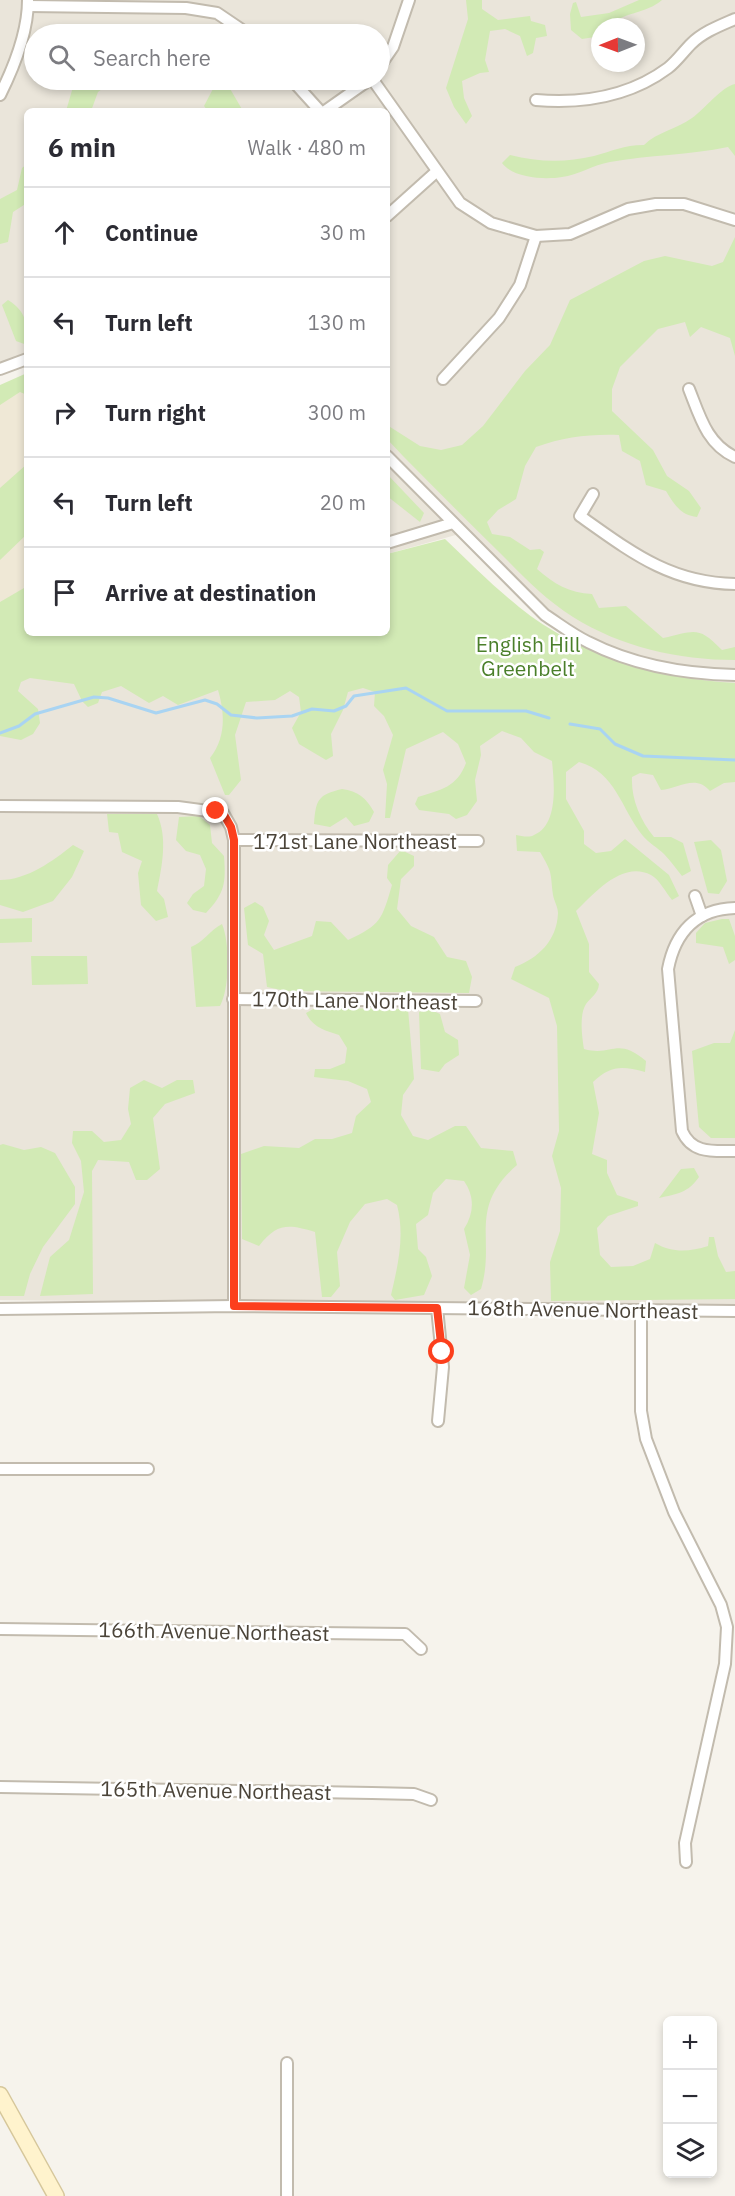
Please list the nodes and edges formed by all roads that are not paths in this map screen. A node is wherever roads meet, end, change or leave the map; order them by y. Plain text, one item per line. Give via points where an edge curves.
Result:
1 (409, 0) edge
2 (28, 3) edge
3 (735, 19) edge
4 (233, 24) edge
5 (390, 51) edge
6 (301, 90) edge
7 (356, 90) edge
8 (378, 90) edge
9 (0, 95) edge
10 (536, 100) dead end
11 (317, 108) edge
12 (329, 108) edge
13 (436, 172) junction
14 (390, 213) edge
15 (735, 219) edge
16 (536, 236) junction
17 (24, 360) edge
18 (0, 369) edge
19 (443, 380) dead end
20 (689, 389) dead end
21 (735, 457) edge
22 (390, 459) edge
23 (593, 494) dead end
24 (453, 523) junction
25 (390, 542) edge
26 (735, 584) edge
27 (735, 675) edge
28 (0, 806) edge
29 (234, 840) junction
30 (478, 841) dead end
31 (695, 896) dead end
32 (735, 908) edge
33 (702, 916) junction
34 (234, 999) junction
35 (476, 1001) dead end
36 (735, 1151) edge
37 (234, 1306) junction
38 (437, 1308) junction
39 (0, 1309) edge
40 (641, 1310) junction
41 (735, 1311) edge
42 (438, 1420) dead end
43 (0, 1468) edge
44 (148, 1469) dead end
45 (0, 1629) edge
46 (421, 1649) dead end
47 (0, 1787) edge
48 (431, 1800) dead end
49 (686, 1862) dead end
50 (287, 2063) dead end
51 (0, 2095) edge
52 (56, 2196) edge
53 (287, 2196) edge

1 - 5 street
2 - 4 street via 186,8 217,13
2 - 9 street via 18,52
3 - 10 street via 702,36 645,83 596,99
6 - 11 street
7 - 12 street
8 - 13 street
13 - 14 street
13 - 16 street via 472,213
15 - 16 street via 684,204 656,204 628,209 570,234
16 - 19 street via 520,285 499,318
17 - 18 street
20 - 21 street via 711,440
22 - 24 street
23 - 26 street via 580,516 627,549 672,574
24 - 25 street
24 - 27 street via 545,615 587,642 673,670
28 - 29 street, 171st Lane Northeast via 178,807 216,811 223,813
29 - 30 street, 171st Lane Northeast
29 - 34 street
31 - 33 street
32 - 33 street
33 - 36 street via 679,935 668,969 682,1131 693,1147
34 - 35 street, 170th Lane Northeast
34 - 37 street
37 - 38 street, 168th Avenue Northeast
37 - 39 street, 168th Avenue Northeast
38 - 40 street, 168th Avenue Northeast
38 - 42 street via 443,1368
40 - 41 street, 168th Avenue Northeast
40 - 49 street via 641,1411 646,1440 675,1512 721,1605 727,1628 725,1664 685,1842
43 - 44 street
45 - 46 street, 166th Avenue Northeast via 405,1634
47 - 48 street, 165th Avenue Northeast via 382,1793 414,1794
50 - 53 street
51 - 52 street

